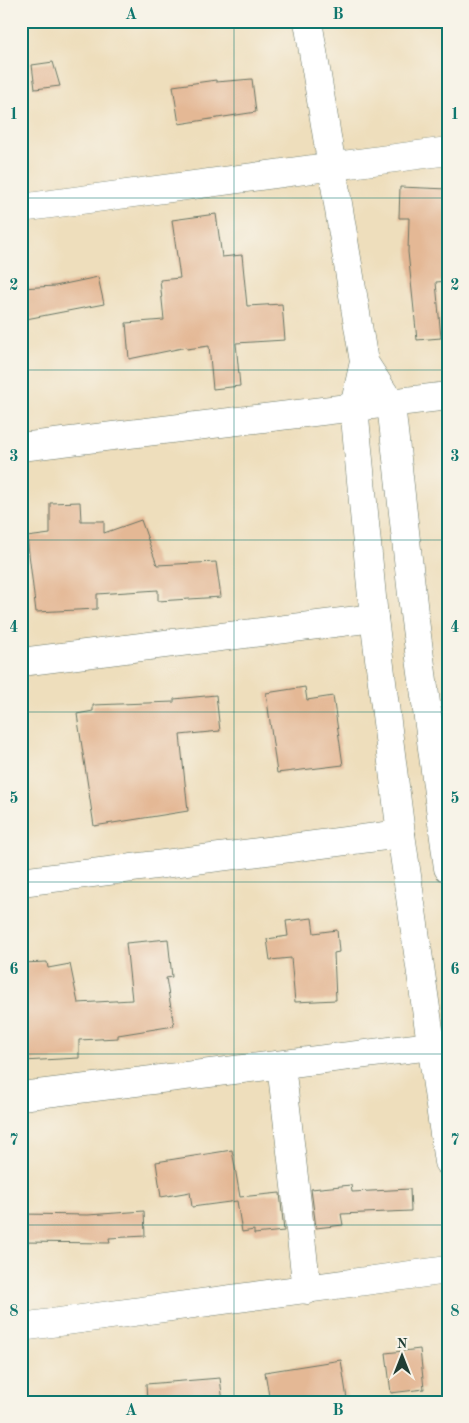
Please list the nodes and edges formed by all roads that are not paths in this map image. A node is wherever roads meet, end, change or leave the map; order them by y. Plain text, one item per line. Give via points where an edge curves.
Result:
1 (308, 21) edge
2 (448, 151) edge
3 (333, 168) junction
4 (21, 208) edge
5 (364, 362) junction
6 (448, 396) edge
7 (391, 404) junction
8 (354, 407) junction
9 (21, 447) edge
10 (374, 618) junction
11 (21, 662) edge
12 (444, 804) edge
13 (401, 834) junction
14 (448, 868) edge
15 (21, 882) edge
16 (430, 1046) junction
17 (281, 1064) junction
18 (21, 1096) edge
19 (448, 1162) edge
20 (448, 1270) edge
21 (307, 1290) junction
22 (21, 1327) edge

1 - 3 street
2 - 3 street
3 - 4 street
3 - 5 street
5 - 7 street
5 - 8 street
6 - 7 street
7 - 8 street
7 - 12 street via 414,613
8 - 9 street
8 - 10 street
10 - 11 street
10 - 13 street
12 - 14 street
13 - 15 street
13 - 16 street
16 - 17 street
16 - 19 street
17 - 18 street
17 - 21 street
20 - 21 street
21 - 22 street

